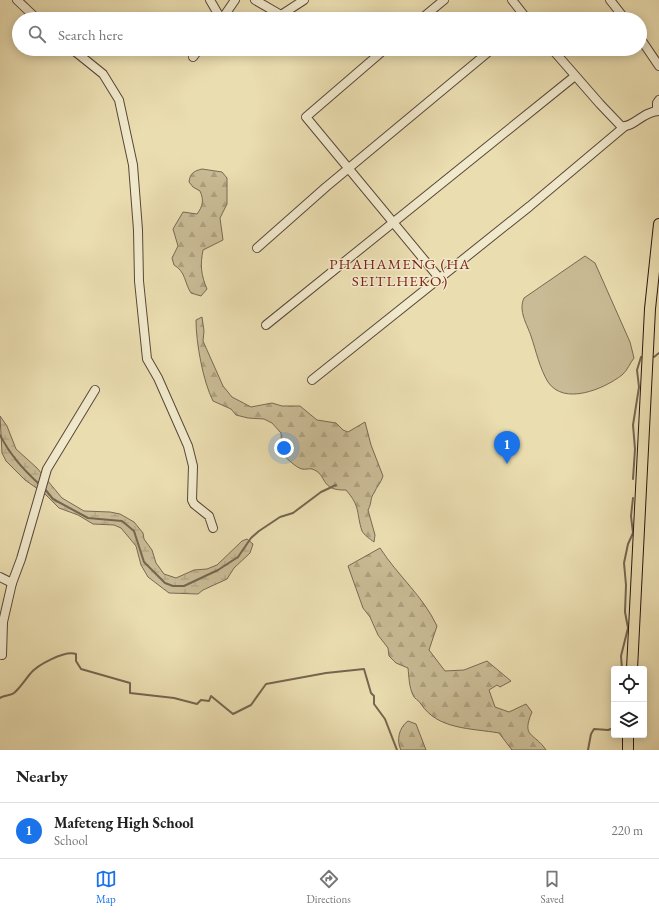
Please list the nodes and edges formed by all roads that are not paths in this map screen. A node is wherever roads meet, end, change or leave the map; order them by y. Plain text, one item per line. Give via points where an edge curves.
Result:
1 (17, 0) edge
2 (210, 0) edge
3 (234, 0) edge
4 (255, 0) edge
5 (304, 0) edge
6 (444, 0) edge
7 (512, 0) edge
8 (610, 0) edge
9 (30, 12) edge
10 (218, 12) edge
11 (226, 12) edge
12 (276, 12) edge
13 (286, 12) edge
14 (429, 12) edge
15 (521, 12) edge
16 (619, 12) edge
17 (647, 48) edge
18 (81, 56) edge
19 (377, 56) edge
20 (484, 56) edge
21 (558, 56) edge
22 (659, 66) edge
23 (575, 76) junction
24 (659, 100) edge
25 (658, 111) edge
26 (624, 127) junction
27 (348, 169) junction
28 (394, 223) junction
29 (659, 224) edge
30 (257, 248) dead end
31 (440, 279) junction
32 (266, 325) dead end
33 (312, 380) dead end
34 (96, 390) dead end
35 (213, 528) dead end
36 (0, 577) edge
37 (12, 583) junction
38 (2, 655) dead end
39 (632, 666) edge
40 (628, 738) edge
41 (628, 750) edge

1 - 9 street
2 - 10 street
3 - 11 street
4 - 12 street
5 - 13 street
6 - 14 street
7 - 15 street
8 - 16 street
17 - 22 street
18 - 35 street via 103,74 119,100 134,165 139,281 147,359 188,446 193,466 192,500 209,516
19 - 27 street via 306,117
20 - 27 street
21 - 23 street
23 - 26 street via 619,125
23 - 28 street
24 - 25 street
25 - 26 street via 646,114
26 - 31 street
27 - 28 street
27 - 30 street
28 - 31 street
28 - 32 street
29 - 39 main road via 650,309
31 - 33 street
34 - 37 street via 47,469
36 - 37 street
37 - 38 street via 3,622
40 - 41 main road

